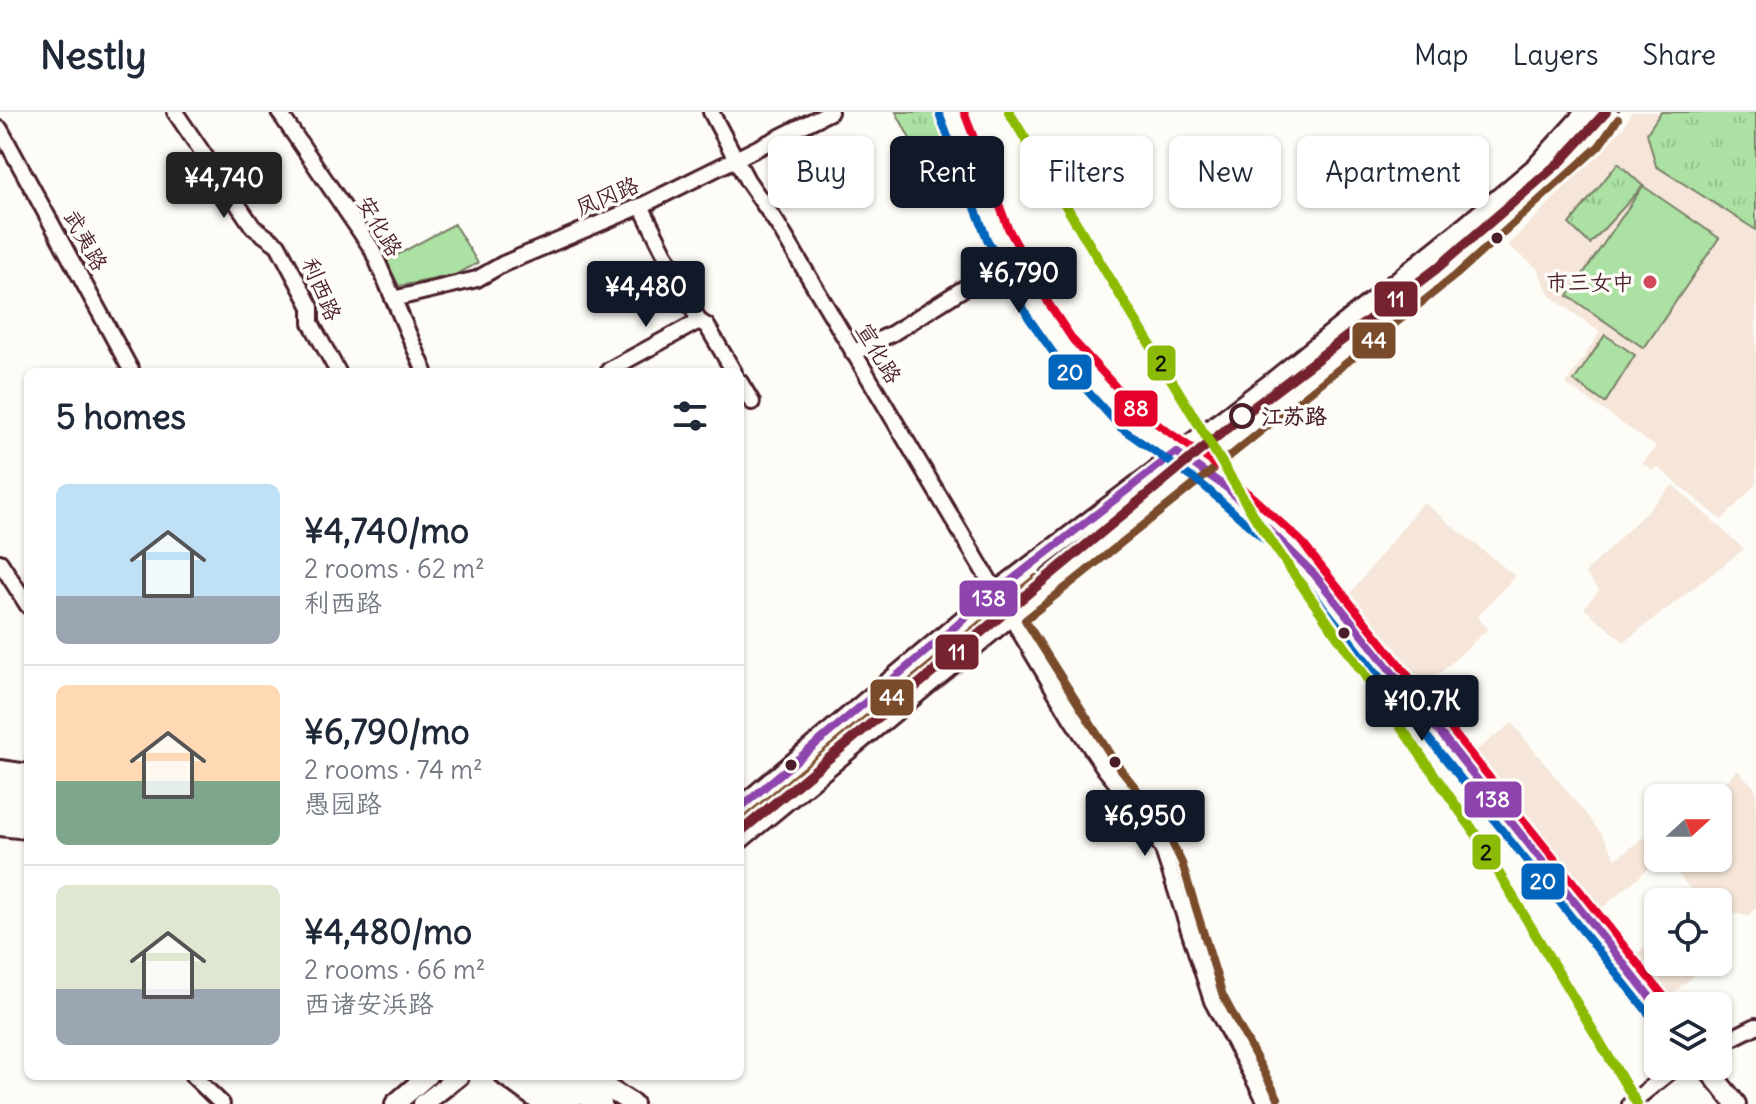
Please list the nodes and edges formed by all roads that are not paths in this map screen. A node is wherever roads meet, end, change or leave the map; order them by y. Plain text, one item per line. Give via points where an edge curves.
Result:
1 (175, 112) edge
2 (279, 112) edge
3 (711, 112) edge
4 (830, 112) edge
5 (951, 112) edge
6 (1586, 112) edge
7 (1608, 112) edge
8 (0, 129) edge
9 (735, 159) junction
10 (641, 206) junction
11 (1012, 258) junction
12 (393, 299) junction
13 (699, 321) junction
14 (853, 353) junction
15 (130, 368) edge
16 (336, 368) edge
17 (423, 368) edge
18 (613, 368) edge
19 (732, 368) edge
20 (744, 389) edge
21 (752, 402) dead end
22 (1176, 452) junction
23 (1198, 466) junction
24 (0, 562) edge
25 (995, 593) junction
26 (24, 600) edge
27 (1009, 617) junction
28 (0, 770) edge
29 (24, 773) edge
30 (0, 789) edge
31 (24, 792) edge
32 (744, 805) edge
33 (0, 810) edge
34 (24, 813) edge
35 (0, 826) edge
36 (24, 829) edge
37 (744, 836) edge
38 (1646, 992) edge
39 (1756, 1026) edge
40 (1732, 1038) edge
41 (197, 1080) edge
42 (422, 1080) edge
43 (454, 1080) edge
44 (510, 1080) edge
45 (535, 1080) edge
46 (567, 1080) edge
47 (594, 1080) edge
48 (1660, 1080) edge
49 (1716, 1080) edge
50 (222, 1104) edge
51 (395, 1104) edge
52 (423, 1104) edge
53 (543, 1104) edge
54 (569, 1104) edge
55 (600, 1104) edge
56 (633, 1104) edge
57 (1267, 1104) edge
58 (1630, 1104) edge
59 (1736, 1104) edge

1 - 16 street, 利西路 via 253,227 278,245
2 - 12 street, 安化路 via 366,239
3 - 9 street, 宣化路
4 - 9 street, 凤冈路
5 - 11 main road
6 - 22 main road via 1536,167 1466,226 1270,384
7 - 23 main road via 1591,137 1493,228
8 - 15 street, 武夷路
9 - 10 street, 凤冈路
9 - 14 street, 宣化路
10 - 12 street, 凤冈路 via 477,279
10 - 13 street
11 - 14 street
11 - 22 main road via 1064,347 1093,385 1121,413
12 - 17 street, 安化路
13 - 18 street
13 - 19 street
14 - 25 street, 宣化路
20 - 21 street
22 - 23 main road
22 - 25 main road
23 - 27 main road
23 - 38 main road via 1267,524 1314,574
24 - 26 street
25 - 27 street, 宣化路
25 - 32 main road
27 - 37 main road
27 - 57 street, 宣化路 via 1105,769 1149,823 1171,867 1212,1001
28 - 29 main road
30 - 31 highway
33 - 34 highway
35 - 36 main road
39 - 40 street
41 - 50 street
42 - 51 main road
43 - 52 main road
44 - 53 main road
45 - 54 highway
46 - 55 highway
47 - 56 main road
48 - 58 street
49 - 59 main road

